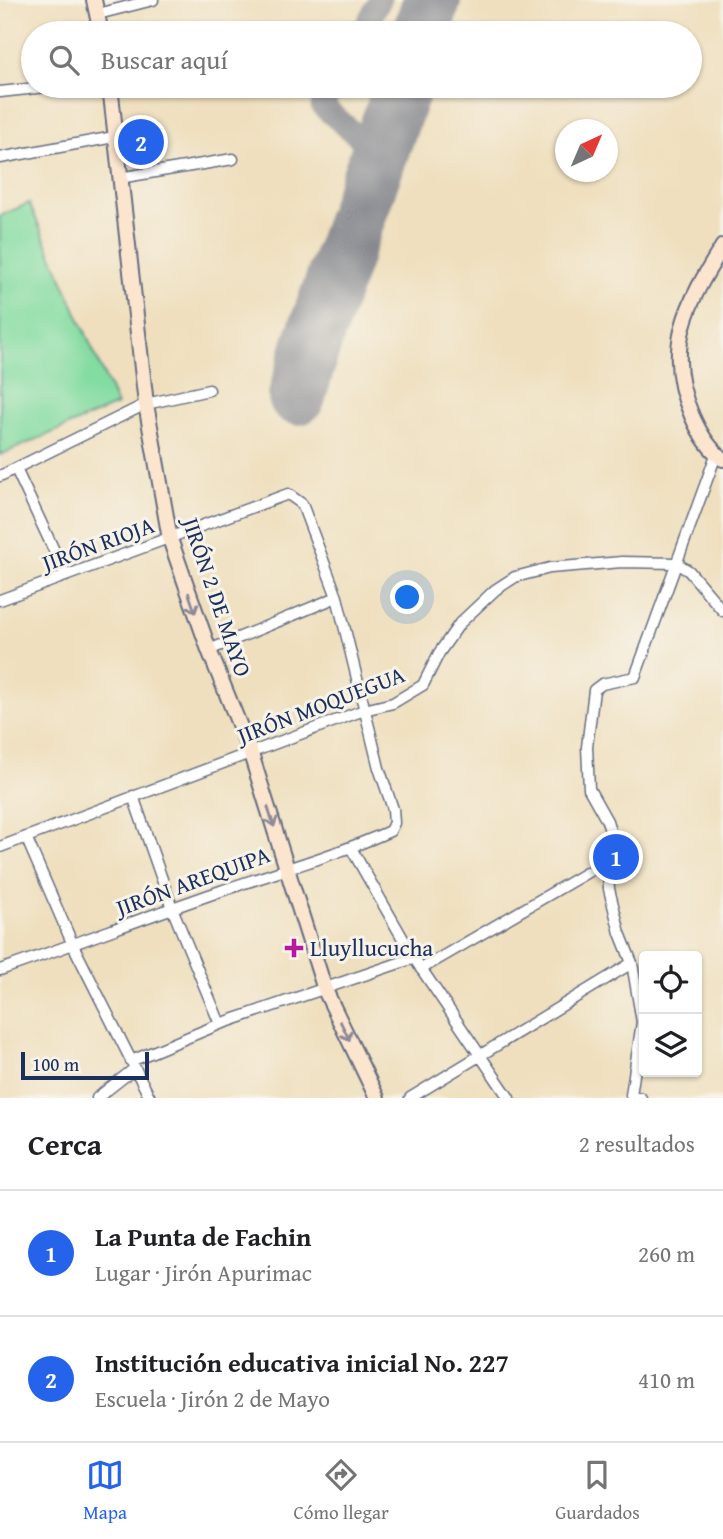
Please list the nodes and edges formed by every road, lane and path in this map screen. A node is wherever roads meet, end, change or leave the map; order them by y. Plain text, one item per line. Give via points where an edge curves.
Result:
1 (153, 0) edge
2 (96, 7) edge
3 (21, 90) edge
4 (0, 92) edge
5 (111, 98) edge
6 (114, 137) junction
7 (0, 158) edge
8 (233, 159) dead end
9 (119, 178) junction
10 (723, 246) edge
11 (209, 390) dead end
12 (146, 404) junction
13 (720, 457) edge
14 (16, 469) junction
15 (0, 476) edge
16 (170, 539) junction
17 (676, 563) junction
18 (66, 576) junction
19 (337, 597) junction
20 (0, 600) edge
21 (723, 611) edge
22 (209, 650) junction
23 (364, 710) junction
24 (251, 754) junction
25 (133, 796) junction
26 (26, 837) junction
27 (0, 847) edge
28 (351, 848) junction
29 (612, 858) junction
30 (287, 868) junction
31 (172, 908) junction
32 (73, 945) junction
33 (414, 958) junction
34 (632, 963) junction
35 (0, 969) edge
36 (421, 969) junction
37 (325, 990) junction
38 (220, 1024) junction
39 (480, 1055) junction
40 (132, 1065) junction
41 (632, 1097) edge
42 (97, 1098) edge
43 (150, 1098) edge
44 (377, 1098) edge
45 (410, 1098) edge
46 (509, 1098) edge

1 - 2 street
3 - 4 street
5 - 6 main road, JIRÓN 2 DE MAYO
6 - 7 street
6 - 9 main road, JIRÓN 2 DE MAYO
8 - 9 street
9 - 12 main road, JIRÓN 2 DE MAYO
10 - 13 main road via 685,313 678,369 698,428
11 - 12 street
12 - 14 street
12 - 16 main road, JIRÓN 2 DE MAYO
13 - 17 street
14 - 15 street
14 - 18 street
16 - 18 street, JIRÓN RIOJA
16 - 19 street, JIRÓN RIOJA via 288,494 302,504
16 -> 22 main road, JIRÓN 2 DE MAYO
17 - 21 street via 689,571
17 - 23 street, JIRÓN MOQUEGUA via 550,568 515,577 460,624 423,685 393,702
17 - 29 street via 635,677 594,690 587,747 589,789 607,821
18 - 20 street, JIRÓN RIOJA
19 - 22 street
19 - 23 street
22 - 24 main road, JIRÓN 2 DE MAYO
23 - 24 street, JIRÓN MOQUEGUA
23 - 28 street, JIRÓN AREQUIPA via 394,823 390,831
24 - 25 street, JIRÓN MOQUEGUA
24 -> 30 main road, JIRÓN 2 DE MAYO
25 - 26 street, JIRÓN MOQUEGUA
25 - 31 street
26 - 27 street, JIRÓN MOQUEGUA
26 - 32 street
28 - 30 street, JIRÓN AREQUIPA
28 - 33 street
29 - 34 street via 609,889
29 - 36 street
30 - 31 street, JIRÓN AREQUIPA
30 - 37 main road, JIRÓN 2 DE MAYO
31 - 32 street, JIRÓN AREQUIPA
31 - 38 street
32 - 35 street, JIRÓN AREQUIPA
32 - 40 street
33 - 36 street
33 - 37 street
34 - 39 street
34 - 41 street via 642,1022
36 - 39 street
37 - 38 street
37 -> 44 main road, JIRÓN 2 DE MAYO
38 - 40 street
39 - 45 street
39 - 46 street
40 - 42 street
40 - 43 street

